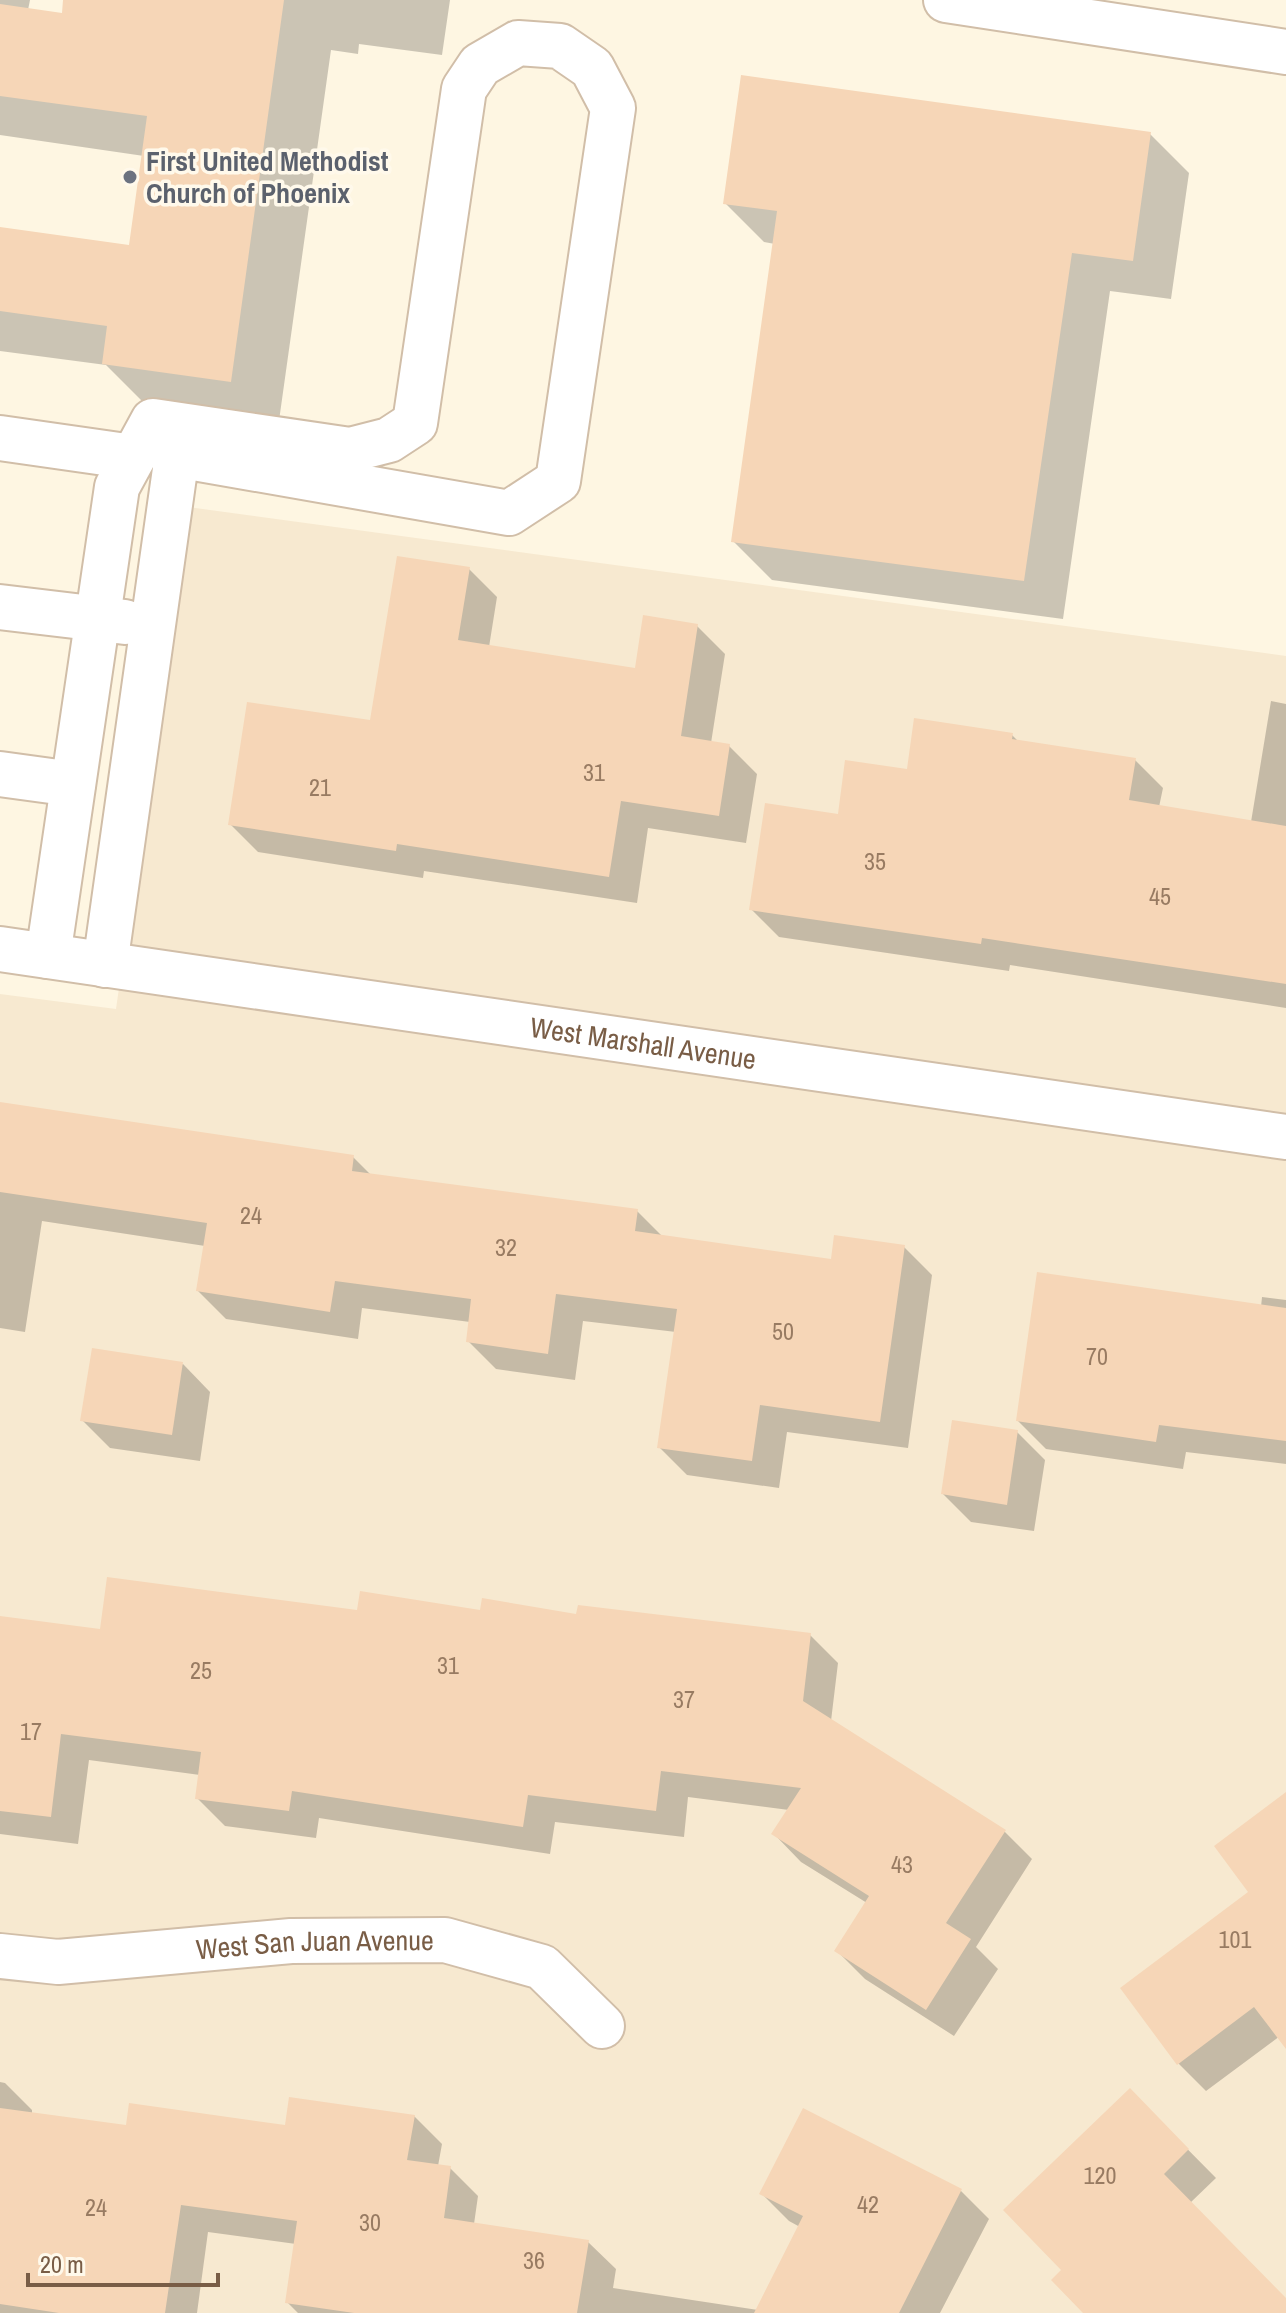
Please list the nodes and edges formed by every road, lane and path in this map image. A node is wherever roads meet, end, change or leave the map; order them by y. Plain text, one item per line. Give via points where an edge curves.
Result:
1 (946, 0) edge
2 (1286, 52) edge
3 (0, 438) edge
4 (133, 457) junction
5 (0, 607) edge
6 (97, 620) junction
7 (153, 625) junction
8 (0, 774) edge
9 (73, 784) junction
10 (0, 949) edge
11 (48, 956) junction
12 (105, 965) junction
13 (1286, 1137) edge
14 (0, 1956) edge
15 (602, 2026) dead end

1 - 2 street
3 - 4 street
4 - 6 street via 117,487
4 - 7 street via 153,421 350,450 389,440 415,423 464,89 480,65 518,43 560,46 592,68 613,108 558,481 509,513 177,455
5 - 6 street
6 - 7 street
6 - 9 street
7 - 12 street
8 - 9 street
9 - 11 street
10 - 11 street, West Marshall Avenue
11 - 12 street, West Marshall Avenue
12 - 13 street, West Marshall Avenue
14 - 15 street, West San Juan Avenue via 58,1962 291,1941 445,1940 542,1967

